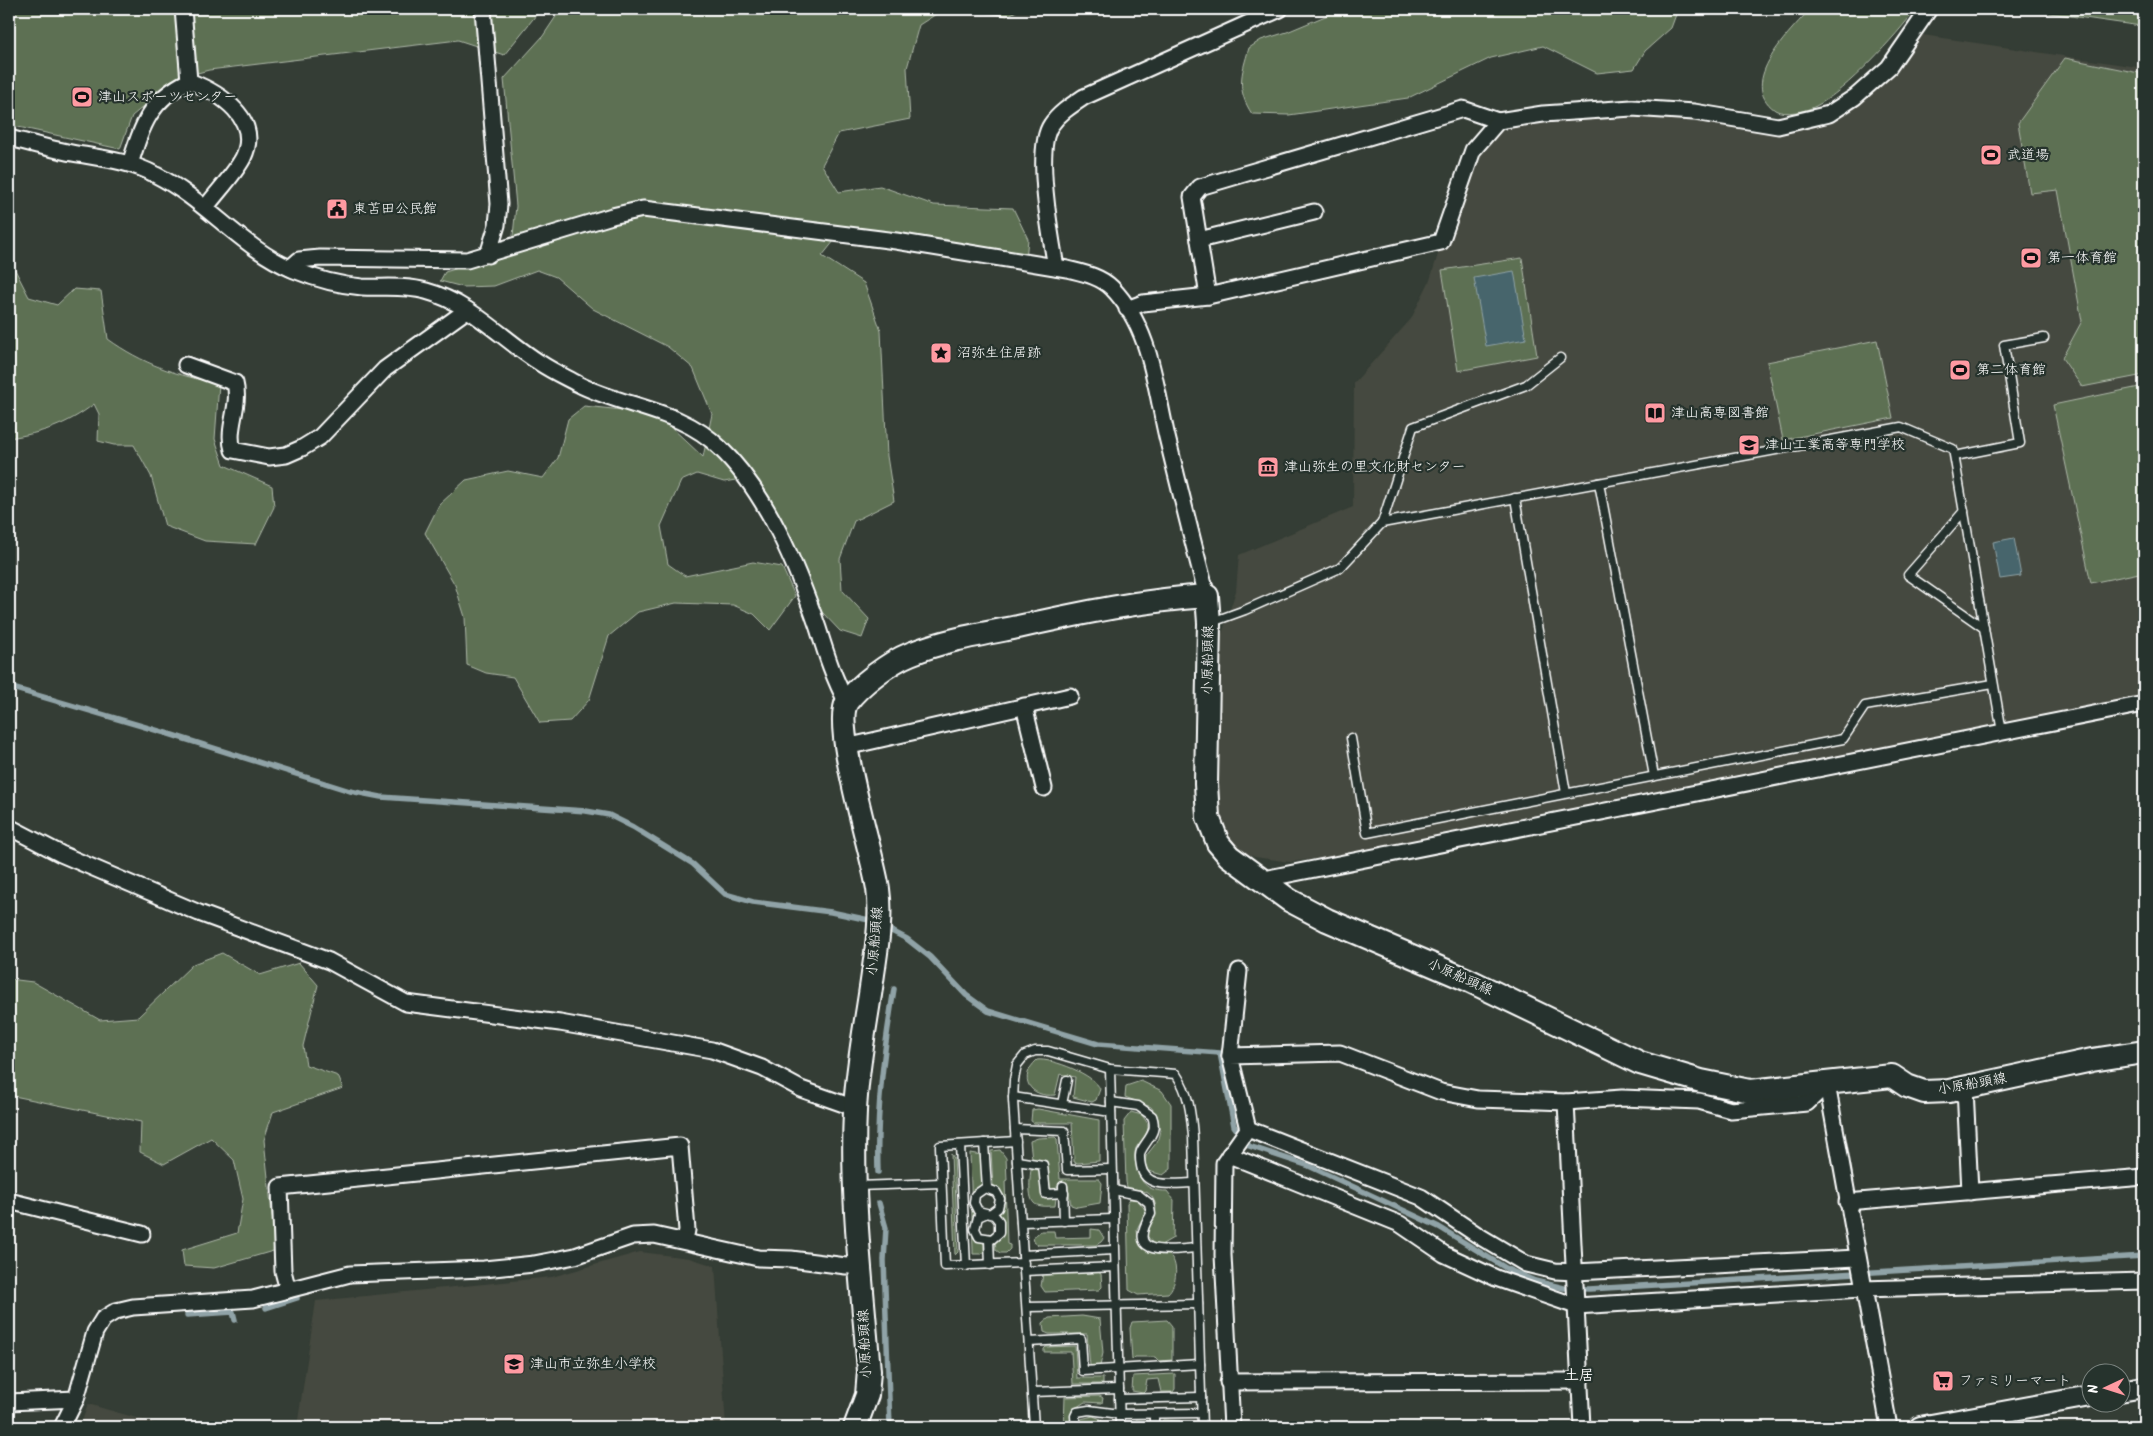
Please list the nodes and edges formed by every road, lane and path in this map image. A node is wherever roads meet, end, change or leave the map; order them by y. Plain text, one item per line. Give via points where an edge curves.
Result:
1 (183, 9) edge
2 (483, 9) edge
3 (1280, 9) edge
4 (1929, 9) edge
5 (189, 81) junction
6 (1498, 121) junction
7 (9, 138) edge
8 (130, 164) junction
9 (206, 207) junction
10 (1314, 212) dead end
11 (1199, 240) junction
12 (488, 255) junction
13 (1056, 267) junction
14 (290, 268) junction
15 (1208, 296) junction
16 (1127, 309) junction
17 (467, 310) junction
18 (2044, 338) dead end
19 (1560, 358) dead end
20 (186, 365) dead end
21 (1955, 456) junction
22 (1599, 483) junction
23 (1515, 498) junction
24 (1964, 511) junction
25 (1382, 523) junction
26 (1207, 596) junction
27 (1209, 622) junction
28 (1984, 628) junction
29 (1993, 684) junction
30 (1070, 696) dead end
31 (847, 703) junction
32 (2144, 704) edge
33 (1024, 706) junction
34 (2002, 732) junction
35 (1351, 738) dead end
36 (846, 748) junction
37 (1654, 776) junction
38 (1044, 788) dead end
39 (1566, 793) junction
40 (9, 827) edge
41 (1260, 880) junction
42 (1239, 972) dead end
43 (2144, 1052) edge
44 (1230, 1056) junction
45 (1110, 1068) junction
46 (1068, 1080) dead end
47 (1826, 1084) junction
48 (1965, 1088) junction
49 (1013, 1097) junction
50 (1111, 1102) junction
51 (1566, 1102) junction
52 (1062, 1104) junction
53 (855, 1108) junction
54 (1111, 1112) junction
55 (1015, 1129) junction
56 (1248, 1129) junction
57 (1016, 1141) junction
58 (984, 1143) junction
59 (960, 1145) junction
60 (1230, 1155) junction
61 (1017, 1161) junction
62 (1112, 1169) junction
63 (2144, 1178) edge
64 (942, 1183) junction
65 (1194, 1183) junction
66 (856, 1186) junction
67 (987, 1188) junction
68 (1113, 1190) junction
69 (1970, 1192) junction
70 (9, 1201) edge
71 (1848, 1202) junction
72 (987, 1214) junction
73 (1114, 1219) junction
74 (1064, 1220) junction
75 (1021, 1222) junction
76 (142, 1234) dead end
77 (685, 1240) junction
78 (989, 1240) junction
79 (1196, 1248) junction
80 (1114, 1250) junction
81 (1857, 1258) junction
82 (1024, 1263) junction
83 (860, 1265) junction
84 (990, 1265) junction
85 (966, 1266) junction
86 (1115, 1267) junction
87 (1575, 1272) junction
88 (2144, 1281) edge
89 (1862, 1289) junction
90 (288, 1290) junction
91 (1198, 1304) junction
92 (1116, 1306) junction
93 (1576, 1306) junction
94 (1027, 1307) junction
95 (1029, 1342) junction
96 (1200, 1364) junction
97 (1118, 1370) junction
98 (1580, 1381) junction
99 (1228, 1382) junction
100 (2144, 1386) edge
101 (1119, 1389) junction
102 (2130, 1389) edge
103 (1032, 1392) junction
104 (1201, 1397) junction
105 (2080, 1398) edge
106 (76, 1399) junction
107 (1119, 1399) junction
108 (9, 1402) edge
109 (1202, 1413) junction
110 (1120, 1414) junction
111 (1154, 1414) junction
112 (62, 1427) edge
113 (855, 1427) edge
114 (1034, 1427) edge
115 (1076, 1427) edge
116 (1120, 1427) edge
117 (1154, 1427) edge
118 (1202, 1427) edge
119 (1232, 1427) edge
120 (1582, 1427) edge
121 (1889, 1427) edge
122 (1920, 1427) edge

1 - 5 street
2 - 12 street via 499,204
3 - 13 street via 1084,98 1063,111 1050,126 1044,149
4 - 6 street via 1889,68 1830,114 1778,126 1694,112 1632,108 1543,114
5 - 8 street via 176,87 154,107 142,124
5 - 9 street via 210,89 236,109 245,122 247,140 243,158
6 - 11 street via 1463,109 1200,187 1192,197
6 - 15 street via 1472,150 1440,242
7 - 8 street
8 - 9 street via 157,175
9 - 14 street via 253,247
10 - 11 street
11 - 15 street
12 - 13 street via 642,209 896,240
12 - 14 street via 451,262 320,258 299,260
13 - 16 street via 1092,275 1112,288
14 - 17 street via 338,284 425,290
15 - 16 street via 1143,303
16 - 26 street via 1152,364
17 - 20 street via 385,369 320,437 286,455 269,457 233,450 230,442 238,394 235,383
17 - 31 street via 548,367 581,385 673,416 702,432 722,449 746,478 782,537 818,627 831,670
18 - 21 lane via 2004,344 2020,444
19 - 25 lane via 1526,385 1413,427
21 - 22 lane via 1953,449 1901,427
21 - 24 lane
22 - 23 lane
22 - 37 lane
23 - 25 lane
23 - 39 lane
24 - 28 lane
24 - 28 lane via 1908,575
25 - 27 lane via 1340,568 1245,610
26 - 27 main road, 小原船頭線
26 - 31 main road via 1127,604 910,654 889,665
27 - 41 main road, 小原船頭線 via 1208,817 1218,843
28 - 29 lane
29 - 34 lane
29 - 37 lane via 1865,706 1843,739
30 - 33 street
31 - 36 main road, 小原船頭線 via 842,725
32 - 34 street
33 - 36 street
33 - 38 street
34 - 41 street
35 - 39 lane via 1368,833
36 - 53 main road, 小原船頭線 via 873,862 880,910
37 - 39 lane
40 - 53 street via 61,854 200,913 329,961 406,1003 560,1023 712,1050 762,1068 801,1089
41 - 47 main road, 小原船頭線 via 1327,920 1468,980 1640,1063 1750,1092
42 - 44 street
43 - 48 main road, 小原船頭線
44 - 51 street via 1340,1053 1441,1092 1478,1099
44 - 56 street
45 - 49 lane via 1048,1051 1035,1051 1024,1055 1017,1065
45 - 50 lane
45 - 65 lane via 1176,1074 1191,1110
46 - 52 lane
47 - 48 main road, 小原船頭線 via 1892,1076 1924,1092
47 - 51 street via 1807,1103 1731,1110 1699,1101 1622,1098
47 - 71 street
48 - 69 street
49 - 52 lane
49 - 55 lane
50 - 54 lane
50 - 65 lane via 1138,1106 1152,1116 1154,1132 1140,1152 1141,1169 1150,1181
51 - 87 street
52 - 54 lane
53 - 66 main road, 小原船頭線
54 - 62 lane
55 - 57 lane
55 - 62 lane via 1064,1131 1067,1170
56 - 60 street
56 - 87 street via 1421,1197 1526,1264
57 - 58 lane
57 - 61 lane
58 - 59 lane
58 - 67 lane
59 - 64 lane via 940,1146
59 - 85 lane
60 - 93 street via 1400,1224 1444,1254 1496,1278
60 - 99 street via 1224,1163 1223,1255
61 - 74 lane via 1043,1165 1046,1194 1064,1190
61 - 75 lane
62 - 68 lane
63 - 69 street
64 - 66 lane
64 - 85 lane via 945,1266
65 - 79 lane
66 - 83 main road, 小原船頭線
67 - 72 lane via 996,1192 1000,1199 998,1208
67 - 72 lane via 978,1192 974,1199 976,1208
68 - 73 lane
68 - 79 lane via 1139,1195 1149,1202 1151,1214 1142,1228 1147,1245 1163,1250
69 - 71 street
70 - 76 street
71 - 81 street
72 - 78 lane via 1000,1220 1001,1229 996,1237
72 - 78 lane via 978,1218 975,1229 979,1237
73 - 74 lane
73 - 80 lane
74 - 75 lane
75 - 82 lane
77 - 83 street via 758,1258
77 - 90 street via 654,1235 634,1236 575,1256 534,1264 350,1274
77 - 90 street via 687,1230 680,1146 280,1188 282,1271
78 - 84 lane
79 - 91 lane
80 - 82 lane
80 - 86 lane
81 - 87 street
81 - 89 street
82 - 84 lane
82 - 86 lane
82 - 94 lane
83 - 113 main road, 小原船頭線 via 868,1371 867,1395
84 - 85 lane
86 - 92 lane
87 - 93 street
88 - 89 street
89 - 93 street
89 - 121 street
90 - 106 street via 252,1299 116,1311 103,1319 95,1332
91 - 92 lane
91 - 96 lane
92 - 94 lane
92 - 97 lane
93 - 98 street
94 - 95 lane
95 - 97 lane via 1081,1339 1083,1371
95 - 103 lane
96 - 97 lane
96 - 104 lane
97 - 101 lane
98 - 99 street
98 - 120 street
99 - 119 street
100 - 102 street
101 - 103 lane
101 - 107 lane
103 - 114 lane
104 - 107 lane
104 - 109 lane
105 - 122 street
106 - 108 street
106 - 112 street
107 - 110 lane
109 - 111 lane
109 - 118 lane
110 - 111 lane
110 - 115 lane via 1081,1411 1075,1416
110 - 116 lane
111 - 117 lane

